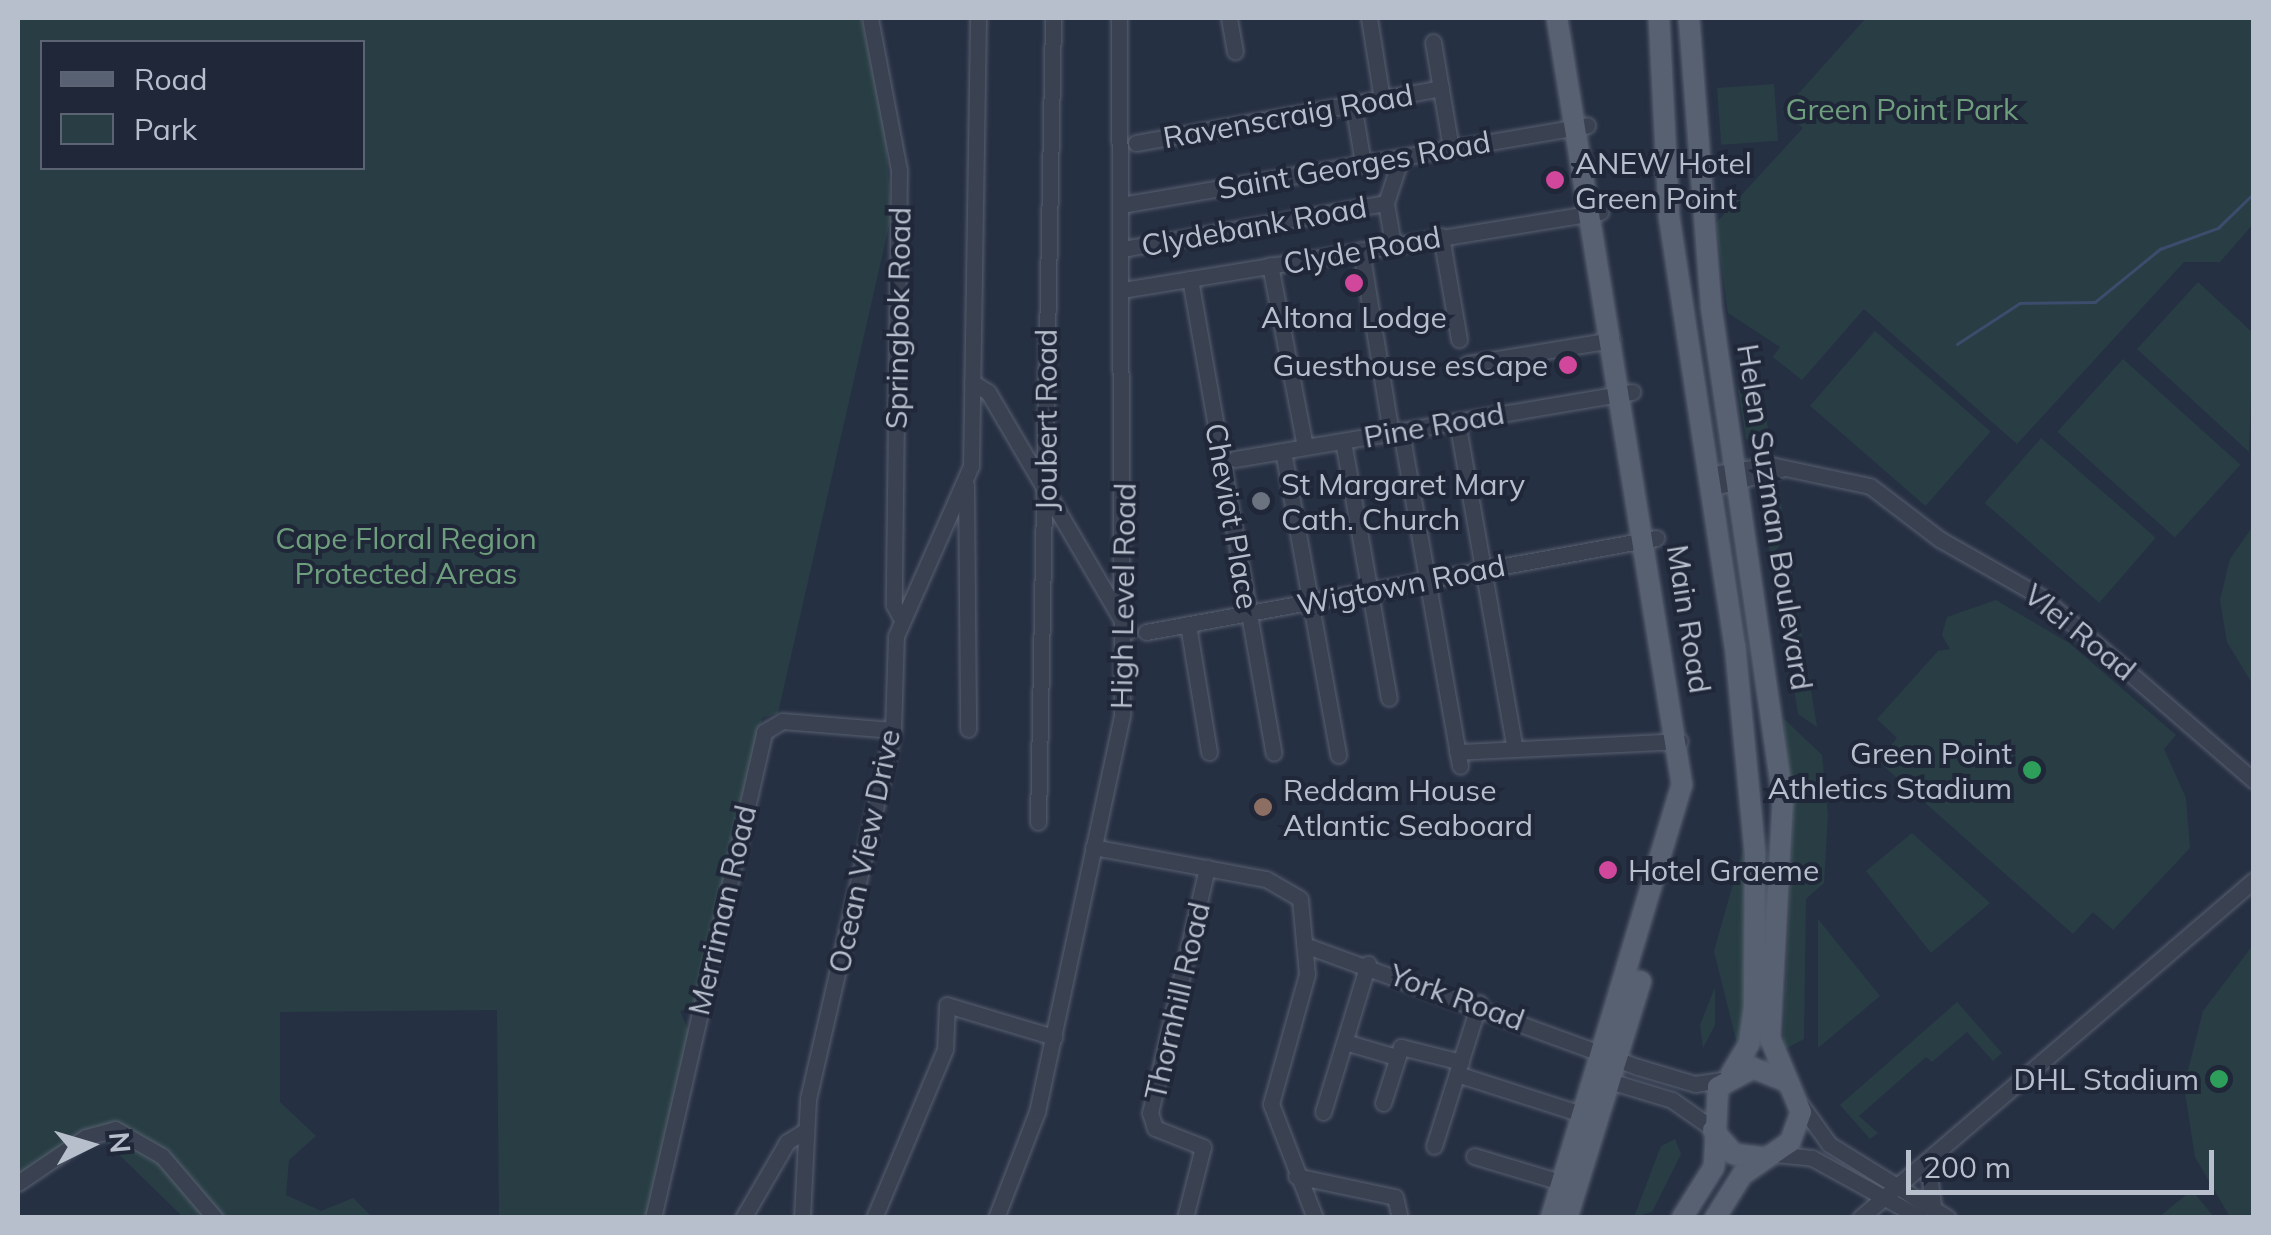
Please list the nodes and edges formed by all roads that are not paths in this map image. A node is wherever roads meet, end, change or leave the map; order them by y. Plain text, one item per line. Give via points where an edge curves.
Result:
1 (870, 18) edge
2 (978, 18) edge
3 (1052, 18) edge
4 (1120, 18) edge
5 (1229, 18) edge
6 (1369, 18) edge
7 (1557, 18) edge
8 (1569, 18) edge
9 (1659, 18) edge
10 (1689, 18) edge
11 (1434, 42) dead end
12 (1235, 51) dead end
13 (1441, 88) junction
14 (1382, 98) junction
15 (1353, 104) junction
16 (1581, 126) junction
17 (1136, 143) dead end
18 (1451, 148) junction
19 (1401, 157) junction
20 (1363, 164) junction
21 (1386, 203) junction
22 (1121, 205) junction
23 (1596, 213) junction
24 (1442, 236) junction
25 (1393, 244) junction
26 (1122, 249) junction
27 (1361, 250) junction
28 (1270, 265) junction
29 (1190, 279) junction
30 (1123, 290) junction
31 (1459, 339) dead end
32 (1612, 340) junction
33 (1467, 364) dead end
34 (972, 382) junction
35 (1627, 392) junction
36 (1457, 421) junction
37 (1396, 432) junction
38 (1343, 441) junction
39 (1305, 447) junction
40 (1284, 451) junction
41 (1236, 459) dead end
42 (1740, 477) junction
43 (1710, 481) junction
44 (966, 485) junction
45 (1044, 490) junction
46 (1651, 539) junction
47 (1484, 569) junction
48 (1426, 581) junction
49 (1369, 592) junction
50 (1310, 603) junction
51 (1249, 614) junction
52 (902, 620) junction
53 (1188, 624) junction
54 (1128, 631) junction
55 (1146, 632) dead end
56 (1388, 698) dead end
57 (892, 730) junction
58 (968, 730) dead end
59 (1680, 741) junction
60 (1515, 750) junction
61 (1210, 752) dead end
62 (1274, 753) dead end
63 (1338, 755) dead end
64 (2254, 781) edge
65 (1038, 822) dead end
66 (1094, 847) junction
67 (1207, 868) junction
68 (2254, 880) edge
69 (1310, 948) junction
70 (1368, 964) junction
71 (1479, 1003) junction
72 (1054, 1037) junction
73 (1345, 1042) junction
74 (1398, 1052) junction
75 (1610, 1055) junction
76 (1459, 1068) junction
77 (1728, 1076) junction
78 (1603, 1079) junction
79 (1794, 1092) junction
80 (1383, 1102) dead end
81 (1323, 1112) dead end
82 (1592, 1117) junction
83 (1712, 1129) junction
84 (806, 1130) junction
85 (1951, 1136) junction
86 (1434, 1146) dead end
87 (1474, 1156) dead end
88 (1771, 1156) junction
89 (1296, 1176) junction
90 (1898, 1183) junction
91 (18, 1184) edge
92 (1569, 1184) junction
93 (1884, 1196) junction
94 (1401, 1210) edge
95 (1927, 1212) edge
96 (214, 1218) edge
97 (654, 1218) edge
98 (743, 1218) edge
99 (802, 1218) edge
100 (874, 1218) edge
101 (996, 1218) edge
102 (1185, 1218) edge
103 (1315, 1218) edge
104 (1552, 1218) edge
105 (1567, 1218) edge
106 (1682, 1218) edge
107 (1715, 1218) edge
108 (1860, 1218) edge
109 (1948, 1218) edge

1 - 52 street, Springbok Road via 899,170 894,605
2 - 34 street, Ocean View Drive
3 - 45 street, Joubert Road
4 - 22 street, High Level Road
5 - 12 street
6 - 14 street
7 - 16 main road, Main Road
8 - 16 main road, Main Road
9 - 43 main road, Helen Suzman Boulevard via 1669,216
10 - 42 main road, Helen Suzman Boulevard via 1703,238
11 - 13 street, Ravenscraig Road
13 - 14 street, Ravenscraig Road
13 - 18 street, Ravenscraig Road
14 - 15 street, Ravenscraig Road
15 - 17 street, Ravenscraig Road
15 - 20 street
16 - 18 street, Saint Georges Road
16 - 23 main road, Main Road
18 - 19 street, Saint Georges Road
19 - 20 street, Saint Georges Road
19 - 21 street, Clydebank Road
20 - 22 street, Saint Georges Road
21 - 25 street, Clydebank Road
21 - 26 street, Clydebank Road
22 - 26 street, High Level Road
23 - 24 street, Clyde Road
23 - 32 main road, Main Road
23 - 35 main road, Main Road
24 - 25 street, Clyde Road
24 - 31 street
25 - 27 street, Clyde Road
26 - 30 street, High Level Road
27 - 28 street, Clyde Road
27 - 37 street
28 - 29 street, Clyde Road
28 - 39 street
29 - 30 street, Clyde Road
29 - 51 street, Cheviot Place
30 - 54 street, High Level Road
32 - 33 street
32 - 35 main road, Main Road
34 - 44 street, Ocean View Drive
34 - 45 street via 988,392
35 - 36 street, Pine Road
35 - 46 main road, Main Road
36 - 37 street, Pine Road
36 - 47 street
37 - 38 street, Pine Road
37 - 48 street
38 - 39 street, Pine Road
38 - 49 street
39 - 40 street, Pine Road
40 - 41 street, Pine Road
40 - 50 street
42 - 43 street, Vlei Road
42 - 64 street, Vlei Road via 1781,469 1860,482 1940,540 2026,586
42 - 79 main road, Helen Suzman Boulevard via 1781,768 1770,1031
43 - 77 main road, Helen Suzman Boulevard via 1744,708 1758,904 1751,1035
44 - 52 street, Ocean View Drive
44 - 58 street
45 - 54 street
45 - 65 street, Joubert Road
46 - 47 street, Wigtown Road
46 - 59 main road, Main Road
46 - 75 main road, Main Road via 1693,794
47 - 48 street, Wigtown Road
47 - 60 street
48 - 49 street, Wigtown Road
48 - 60 street via 1458,758
49 - 50 street, Wigtown Road
49 - 56 street
50 - 51 street, Wigtown Road
50 - 63 street
51 - 53 street, Wigtown Road
51 - 62 street, Cheviot Place
52 - 57 street, Ocean View Drive
53 - 55 street, Wigtown Road
53 - 61 street
54 - 66 street, High Level Road via 1120,733
57 - 84 street, Ocean View Drive
57 - 97 street, Merriman Road via 782,721 764,732
59 - 60 street
59 - 75 main road, Main Road via 1677,822
66 - 67 street
66 - 72 street, High Level Road
67 - 69 street via 1294,892
67 - 102 street, Thornhill Road via 1150,1113 1155,1128 1202,1146
68 - 85 street
69 - 70 street, York Road
69 - 89 street via 1270,1092
70 - 71 street, York Road
70 - 73 street
71 - 75 street, York Road
71 - 76 street
72 - 100 street via 947,1005 939,1026 945,1049
72 - 101 street, High Level Road via 1031,1134
73 - 74 street
73 - 81 street
74 - 76 street
74 - 80 street
75 - 77 street, York Road via 1695,1084
75 - 78 main road, Main Road
76 - 82 street
76 - 86 street
77 - 79 main road via 1764,1068
77 - 83 main road, Helen Suzman Boulevard via 1710,1103
78 - 82 main road, Main Road
78 - 83 street via 1672,1100
79 - 88 main road via 1797,1131
79 - 90 street via 1824,1140
82 - 92 main road, Main Road
83 - 88 main road via 1734,1154
83 - 106 main road, Helen Suzman Boulevard via 1712,1173
84 - 98 street via 787,1142
84 - 99 street, Ocean View Drive
85 - 90 street
85 - 95 street via 1929,1174
87 - 92 street
88 - 93 street via 1812,1158
88 - 107 main road via 1737,1180
89 - 94 street via 1336,1178
89 - 103 street
90 - 93 street
90 - 95 street
91 - 96 street via 86,1137 115,1129 162,1156
92 - 104 main road, Main Road
92 - 105 main road, Main Road
93 - 95 street
93 - 108 street
95 - 109 street

